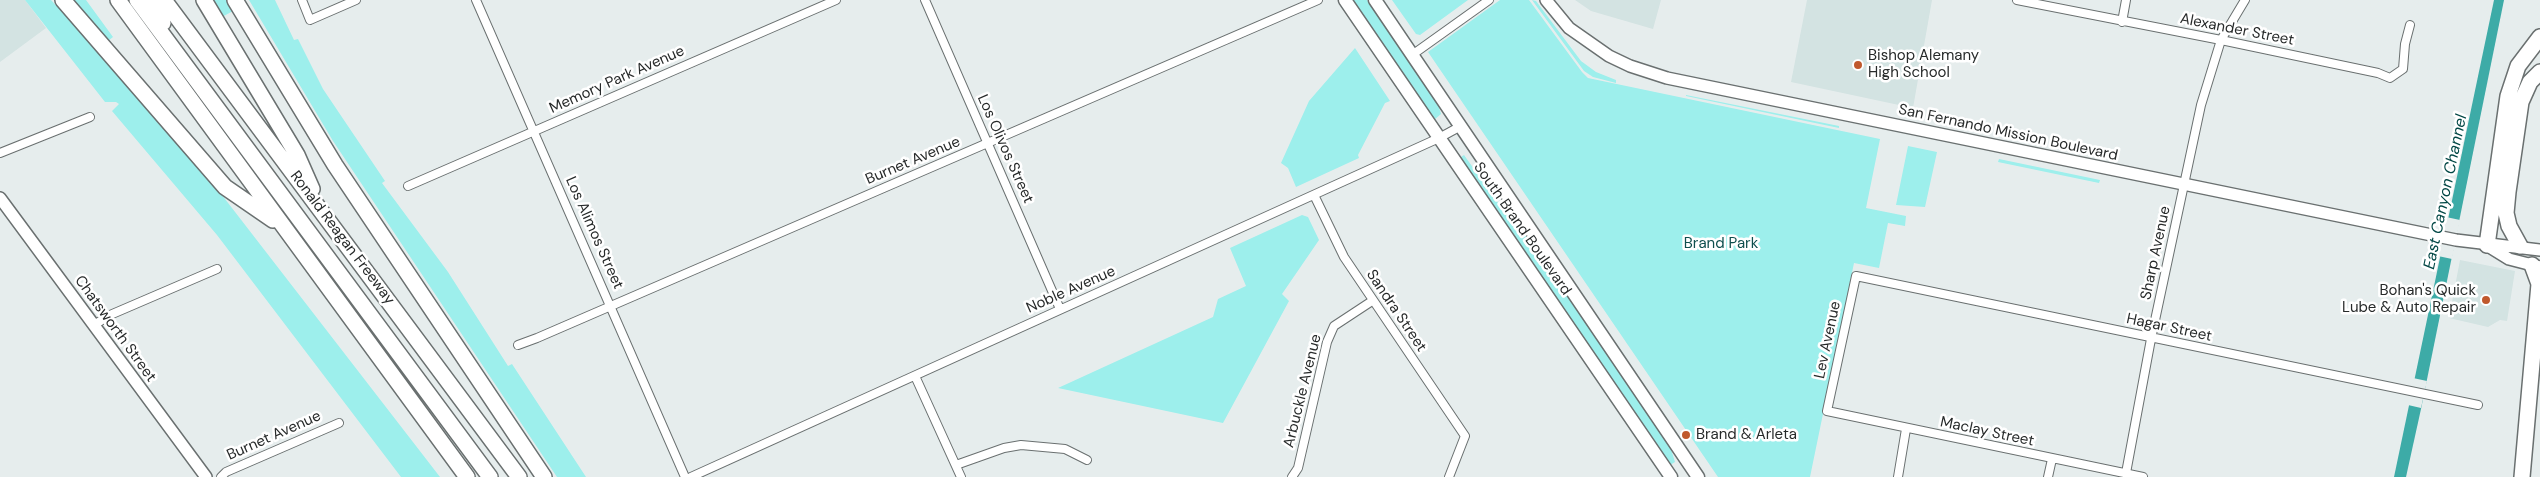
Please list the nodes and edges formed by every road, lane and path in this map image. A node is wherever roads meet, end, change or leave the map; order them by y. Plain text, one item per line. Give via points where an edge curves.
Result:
1 (63, 0) edge
2 (118, 0) edge
3 (137, 0) edge
4 (153, 0) edge
5 (164, 0) edge
6 (204, 0) edge
7 (235, 0) edge
8 (302, 0) edge
9 (356, 0) edge
10 (476, 0) edge
11 (836, 0) edge
12 (925, 0) edge
13 (1318, 0) edge
14 (1345, 0) edge
15 (1375, 0) edge
16 (1488, 0) edge
17 (1546, 0) edge
18 (2017, 0) edge
19 (2126, 0) edge
20 (2245, 0) edge
21 (2122, 22) junction
22 (2410, 25) dead end
23 (2540, 37) edge
24 (2221, 40) junction
25 (1412, 55) junction
26 (2540, 72) edge
27 (90, 117) dead end
28 (1461, 126) junction
29 (534, 132) junction
30 (1439, 138) junction
31 (988, 143) junction
32 (0, 153) edge
33 (2185, 185) junction
34 (408, 186) dead end
35 (1314, 195) junction
36 (0, 198) edge
37 (321, 211) junction
38 (283, 227) junction
39 (2487, 245) junction
40 (2520, 246) junction
41 (2540, 250) edge
42 (2536, 266) edge
43 (217, 269) dead end
44 (1856, 276) joint
45 (1372, 301) junction
46 (611, 306) junction
47 (1060, 309) junction
48 (94, 325) junction
49 (2151, 339) junction
50 (518, 345) dead end
51 (915, 376) junction
52 (2478, 405) dead end
53 (1827, 411) joint
54 (339, 423) dead end
55 (1906, 429) junction
56 (2052, 459) junction
57 (1087, 460) dead end
58 (956, 465) junction
59 (2126, 474) junction
60 (206, 477) edge
61 (221, 477) edge
62 (467, 477) edge
63 (490, 477) edge
64 (498, 477) edge
65 (519, 477) edge
66 (544, 477) edge
67 (686, 477) edge
68 (692, 477) edge
69 (961, 477) edge
70 (1292, 477) edge
71 (1450, 477) edge
72 (1671, 477) edge
73 (1698, 477) edge
74 (1898, 477) edge
75 (2048, 477) edge
76 (2143, 477) edge
77 (2522, 477) edge

1 - 38 highway via 226,187
2 - 38 highway
3 - 63 highway
4 - 64 highway via 155,13
5 - 37 highway, Ronald Reagan Freeway
6 - 37 highway via 297,154
7 - 66 highway via 335,165
8 - 9 street via 310,20
10 - 29 street, Los Alimos Street
11 - 29 street, Memory Park Avenue
12 - 31 street, Los Olivos Street
13 - 31 street, Burnet Avenue
14 - 30 main road, South Brand Boulevard
15 - 25 main road, South Brand Boulevard
16 - 25 street
17 - 33 main road, San Fernando Mission Boulevard via 1579,36 1609,56 1646,72
18 - 21 street, Alexander Street
19 - 21 street
20 - 24 street, Sharp Avenue
21 - 24 street, Alexander Street
22 - 24 street, Alexander Street via 2403,69 2390,78
23 - 39 highway via 2518,66 2508,96
24 - 33 street, Sharp Avenue via 2201,105
25 - 28 main road, South Brand Boulevard
26 - 40 highway via 2530,82 2521,102 2508,192 2506,213
27 - 32 street
28 - 30 street, Noble Avenue
28 - 73 main road, South Brand Boulevard
29 - 34 street, Memory Park Avenue
29 - 46 street, Los Alimos Street
30 - 35 street, Noble Avenue
30 - 72 main road, South Brand Boulevard
31 - 46 street, Burnet Avenue
31 - 47 street, Los Olivos Street
33 - 39 main road, San Fernando Mission Boulevard
33 - 49 street, Sharp Avenue
35 - 45 street, Sandra Street via 1344,256
35 - 47 street, Noble Avenue
36 - 48 main road, Chatsworth Street
37 - 65 highway, Ronald Reagan Freeway
38 - 62 highway
39 - 40 main road, San Fernando Mission Boulevard
39 - 42 main road, San Fernando Mission Boulevard via 2509,259
40 - 41 main road, San Fernando Mission Boulevard
42 - 77 highway via 2539,284
43 - 48 street
44 - 49 street, Hagar Street
44 - 53 street, Lev Avenue
45 - 70 street, Arbuckle Avenue via 1334,326 1298,468
45 - 71 street, Sandra Street via 1465,436
46 - 50 street, Burnet Avenue
46 - 67 street, Los Alimos Street
47 - 51 street, Noble Avenue
48 - 60 main road, Chatsworth Street
49 - 52 street, Hagar Street
49 - 59 street, Sharp Avenue
51 - 58 street
51 - 68 street, Noble Avenue
53 - 55 street, Maclay Street
54 - 61 street, Burnet Avenue
55 - 56 street, Maclay Street
55 - 74 street
56 - 59 street, Maclay Street
56 - 75 street
57 - 58 street via 1065,449 1021,445
58 - 69 street
59 - 76 street, Maclay Street

